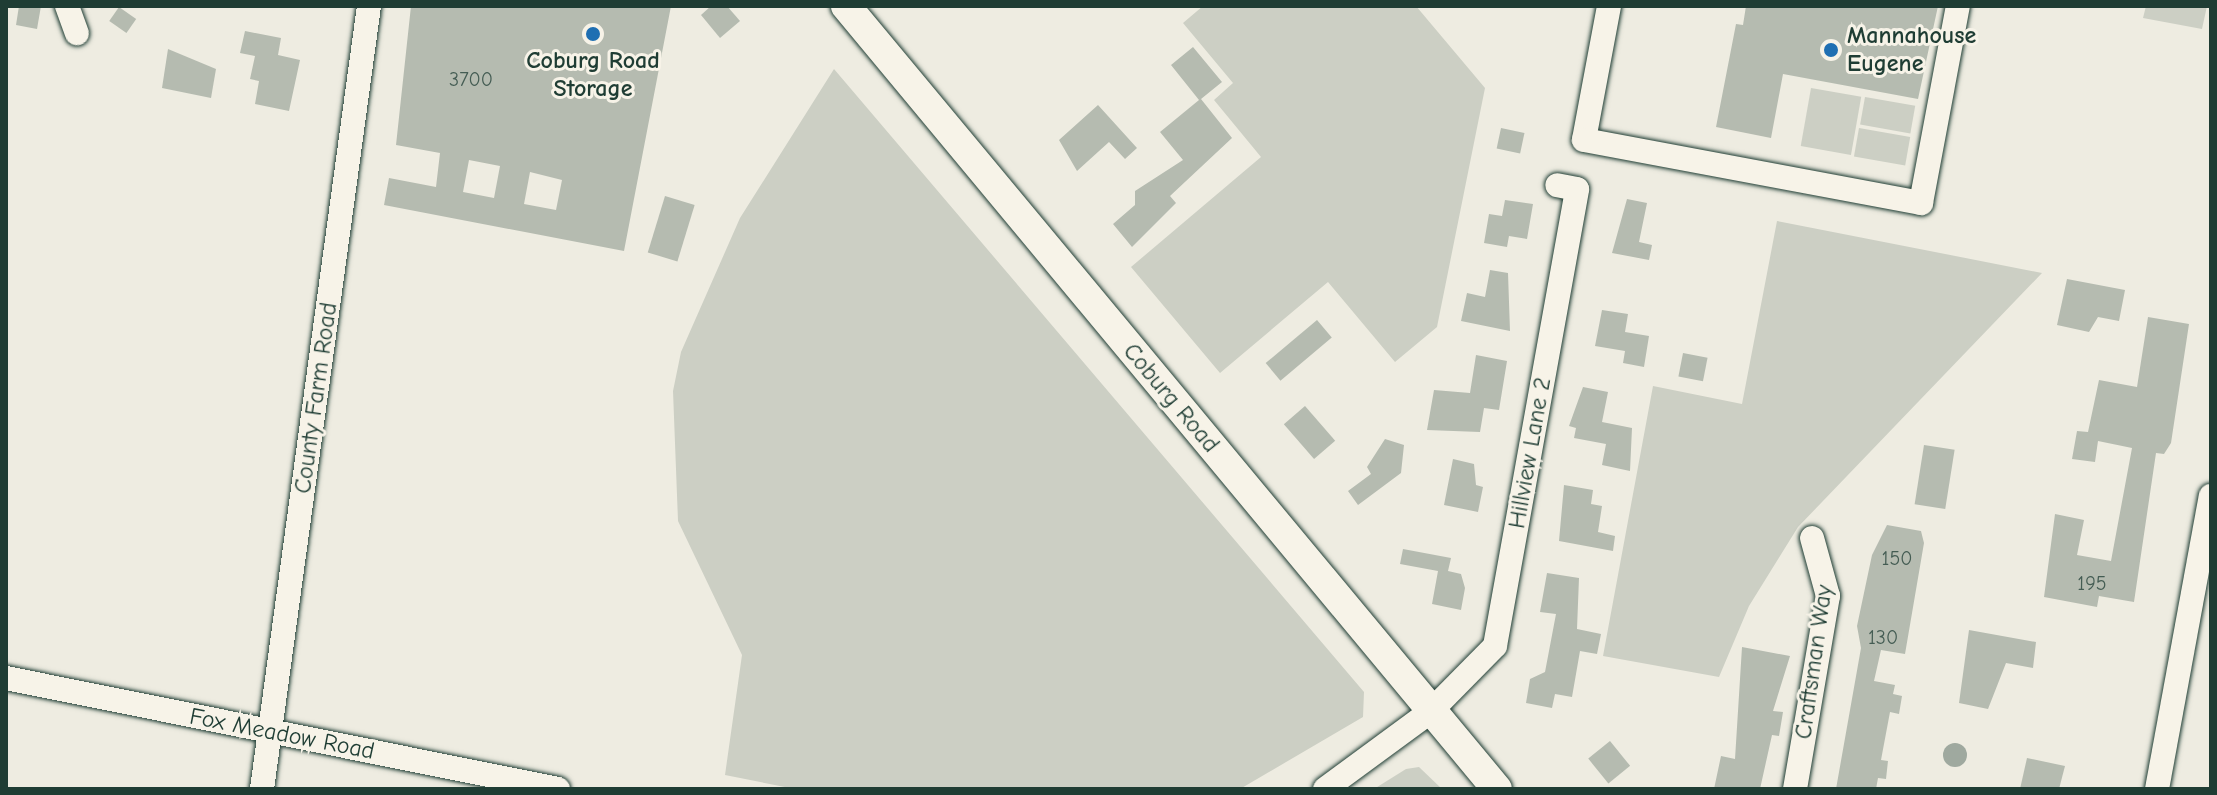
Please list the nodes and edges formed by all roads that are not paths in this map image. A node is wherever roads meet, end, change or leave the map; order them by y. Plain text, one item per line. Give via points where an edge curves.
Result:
1 (67, 6) edge
2 (369, 6) edge
3 (846, 6) edge
4 (1609, 6) edge
5 (1958, 6) edge
6 (77, 33) dead end
7 (1557, 185) dead end
8 (2211, 496) edge
9 (1812, 538) dead end
10 (6, 678) edge
11 (1431, 711) junction
12 (270, 733) junction
13 (550, 788) edge
14 (262, 789) edge
15 (1325, 789) edge
16 (1497, 789) edge
17 (1795, 789) edge
18 (2157, 789) edge

1 - 6 street
2 - 12 street, County Farm Road
3 - 11 main road, Coburg Road
4 - 5 street via 1584,140 1921,203
7 - 11 street, Hillview Lane 2 via 1577,189 1497,637 1486,661
8 - 18 street
9 - 17 street, Craftsman Way via 1828,596
10 - 12 street, Fox Meadow Road
11 - 15 street
11 - 16 main road, Coburg Road
12 - 13 street, Fox Meadow Road
12 - 14 street, County Farm Road

